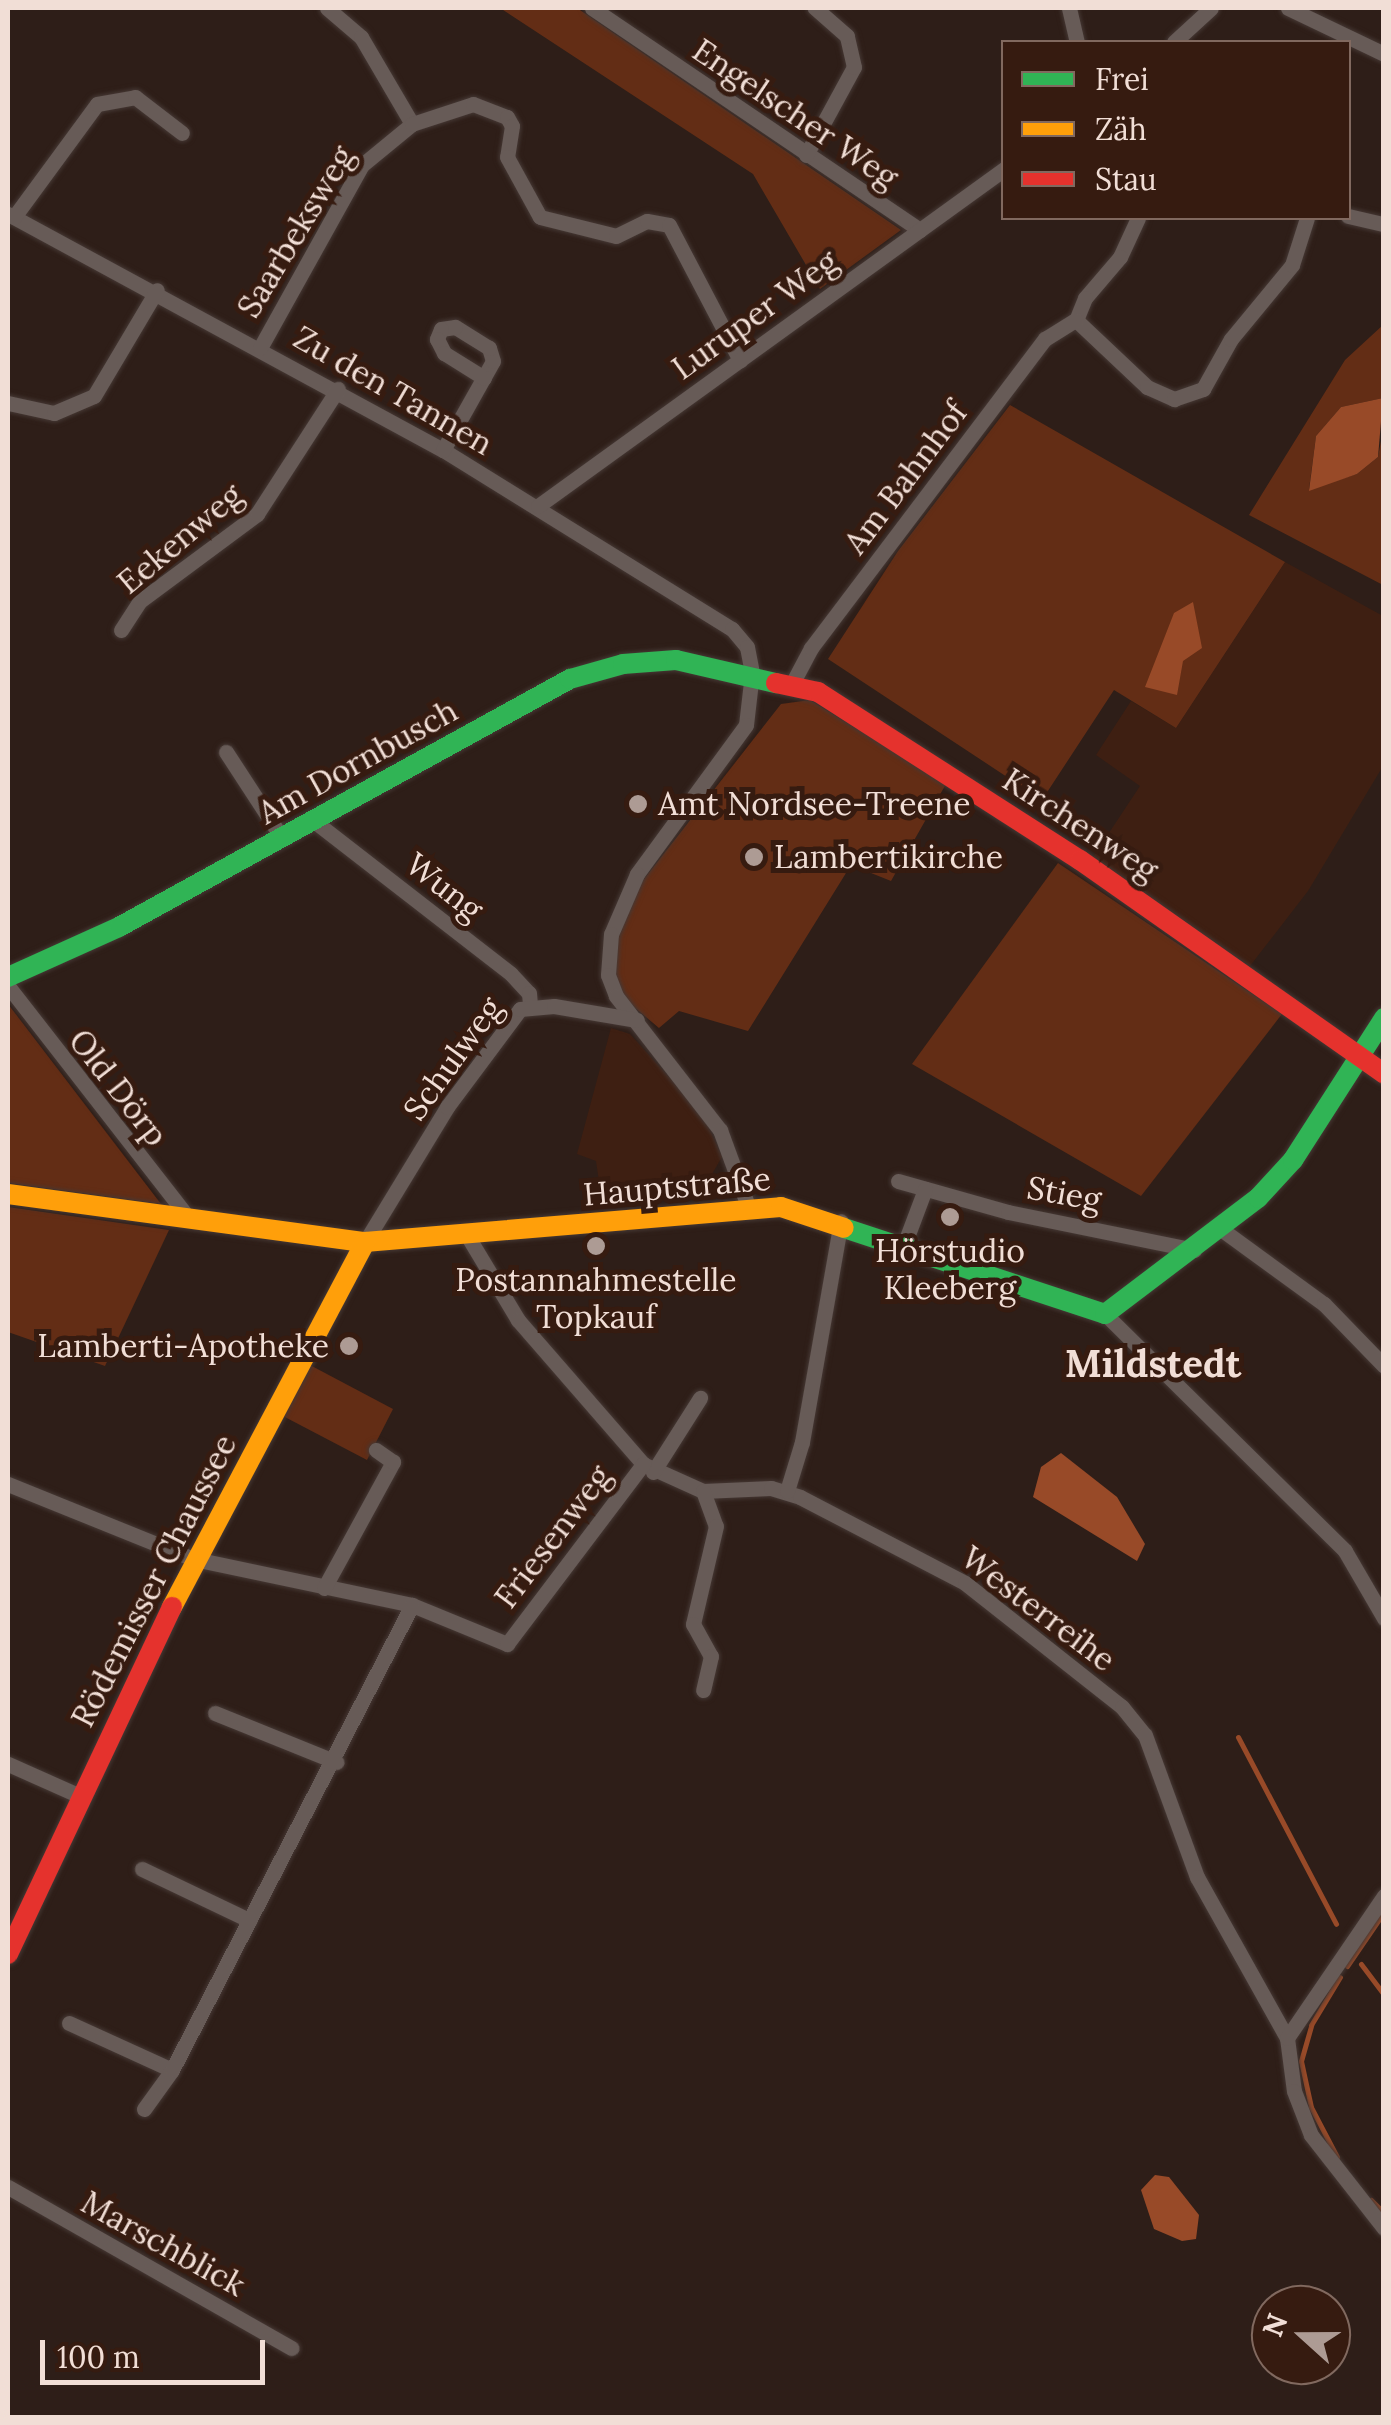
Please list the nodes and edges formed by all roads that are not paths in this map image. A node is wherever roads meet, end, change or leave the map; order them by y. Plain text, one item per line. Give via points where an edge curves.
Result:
1 (327, 8) edge
2 (592, 8) edge
3 (815, 8) edge
4 (1069, 8) edge
5 (1211, 8) edge
6 (1288, 8) edge
7 (1077, 40) edge
8 (1176, 40) edge
9 (1384, 54) edge
10 (412, 124) junction
11 (182, 134) dead end
12 (806, 155) junction
13 (1001, 171) edge
14 (11, 216) edge
15 (1351, 217) edge
16 (1137, 220) edge
17 (1306, 220) edge
18 (1384, 224) edge
19 (920, 230) junction
20 (158, 290) junction
21 (1076, 320) junction
22 (260, 348) junction
23 (740, 360) junction
24 (484, 378) dead end
25 (338, 389) junction
26 (8, 403) edge
27 (442, 450) junction
28 (538, 506) junction
29 (121, 630) dead end
30 (752, 673) junction
31 (794, 682) junction
32 (226, 752) dead end
33 (314, 821) junction
34 (282, 838) junction
35 (8, 977) edge
36 (8, 986) edge
37 (530, 1004) junction
38 (1384, 1018) edge
39 (637, 1020) junction
40 (1360, 1056) junction
41 (1384, 1074) edge
42 (898, 1181) dead end
43 (926, 1189) junction
44 (8, 1194) edge
45 (748, 1206) junction
46 (190, 1220) junction
47 (841, 1221) junction
48 (1220, 1229) junction
49 (467, 1235) junction
50 (365, 1242) junction
51 (904, 1245) junction
52 (1194, 1250) junction
53 (1105, 1314) junction
54 (1384, 1366) edge
55 (700, 1398) dead end
56 (376, 1450) dead end
57 (648, 1468) junction
58 (8, 1484) edge
59 (787, 1491) junction
60 (703, 1492) junction
61 (194, 1560) junction
62 (324, 1588) junction
63 (412, 1605) junction
64 (1382, 1608) edge
65 (704, 1690) dead end
66 (215, 1713) dead end
67 (336, 1762) junction
68 (8, 1764) edge
69 (80, 1796) junction
70 (142, 1869) dead end
71 (1384, 1896) edge
72 (250, 1920) junction
73 (8, 1954) edge
74 (69, 2023) dead end
75 (1287, 2038) junction
76 (172, 2070) junction
77 (144, 2109) dead end
78 (8, 2187) edge
79 (1384, 2228) edge
80 (291, 2348) dead end

1 - 10 street via 361,37
2 - 12 street, Engelscher Weg
3 - 12 street via 847,36 854,66
4 - 7 street
5 - 8 street
6 - 9 street
10 - 22 street, Saarbeksweg via 362,165
10 - 23 street, Saarbeksweg via 442,110 492,107 512,126 507,157 540,217 616,236 647,221 668,225
11 - 14 street via 135,97 97,104
12 - 19 street, Engelscher Weg
13 - 19 street, Luruper Weg
14 - 20 street, Zu den Tannen
15 - 18 street
16 - 21 street via 1120,258
17 - 21 street via 1292,265 1192,398 1174,399 1147,387
19 - 23 street, Luruper Weg
20 - 22 street, Zu den Tannen
20 - 26 street via 94,396 54,413
21 - 31 street, Am Bahnhof via 1045,339 811,648
22 - 25 street, Zu den Tannen
23 - 28 street, Luruper Weg
24 - 27 street
25 - 27 street, Zu den Tannen
25 - 29 street, Eekenweg via 257,514 140,601
27 - 28 street, Zu den Tannen
28 - 30 street via 732,629 748,647
30 - 31 street, Kirchenweg
30 - 33 street, Am Dornbusch via 676,660 623,664 570,679
30 - 39 street via 738,742 620,904 608,975
31 - 40 street, Kirchenweg via 1080,860
32 - 34 street
33 - 34 street, Am Dornbusch
33 - 37 street, Wung via 510,974 530,993
34 - 35 street, Am Dornbusch via 119,927
36 - 46 street, Old Dörp
37 - 39 street, Schulweg
37 - 50 street, Schulweg via 504,1028 448,1107
38 - 40 street
39 - 45 street via 720,1130 739,1167
40 - 41 street, Kirchenweg
40 - 48 street via 1294,1160
42 - 43 street, Stieg
43 - 51 street
43 - 52 street, Stieg
44 - 46 street, Hauptstraße
45 - 47 street, Hauptstraße
45 - 49 street, Hauptstraße
46 - 50 street, Hauptstraße
47 - 51 street, Hauptstraße
47 - 59 street via 821,1349
48 - 52 street
48 - 54 street via 1324,1304
49 - 50 street, Hauptstraße
49 - 57 street, Westerreihe via 518,1320
50 - 61 street, Rödemisser Chaussee
51 - 53 street, Hauptstraße
52 - 53 street
53 - 64 street via 1345,1552
55 - 57 street, Friesenweg
56 - 62 street via 393,1462
57 - 60 street, Westerreihe
57 - 63 street, Friesenweg via 506,1644
58 - 61 street
59 - 60 street, Westerreihe
59 - 75 street, Westerreihe via 965,1583 1122,1707 1144,1735 1198,1877
60 - 65 street via 716,1526 694,1624 710,1656
61 - 62 street
61 - 69 street, Rödemisser Chaussee
62 - 63 street
63 - 67 street
66 - 67 street
67 - 72 street
68 - 69 street
69 - 73 street, Rödemisser Chaussee
70 - 72 street
71 - 75 street
72 - 76 street
74 - 76 street
75 - 79 street, Westerreihe via 1294,2090 1311,2135
76 - 77 street
78 - 80 street, Marschblick

